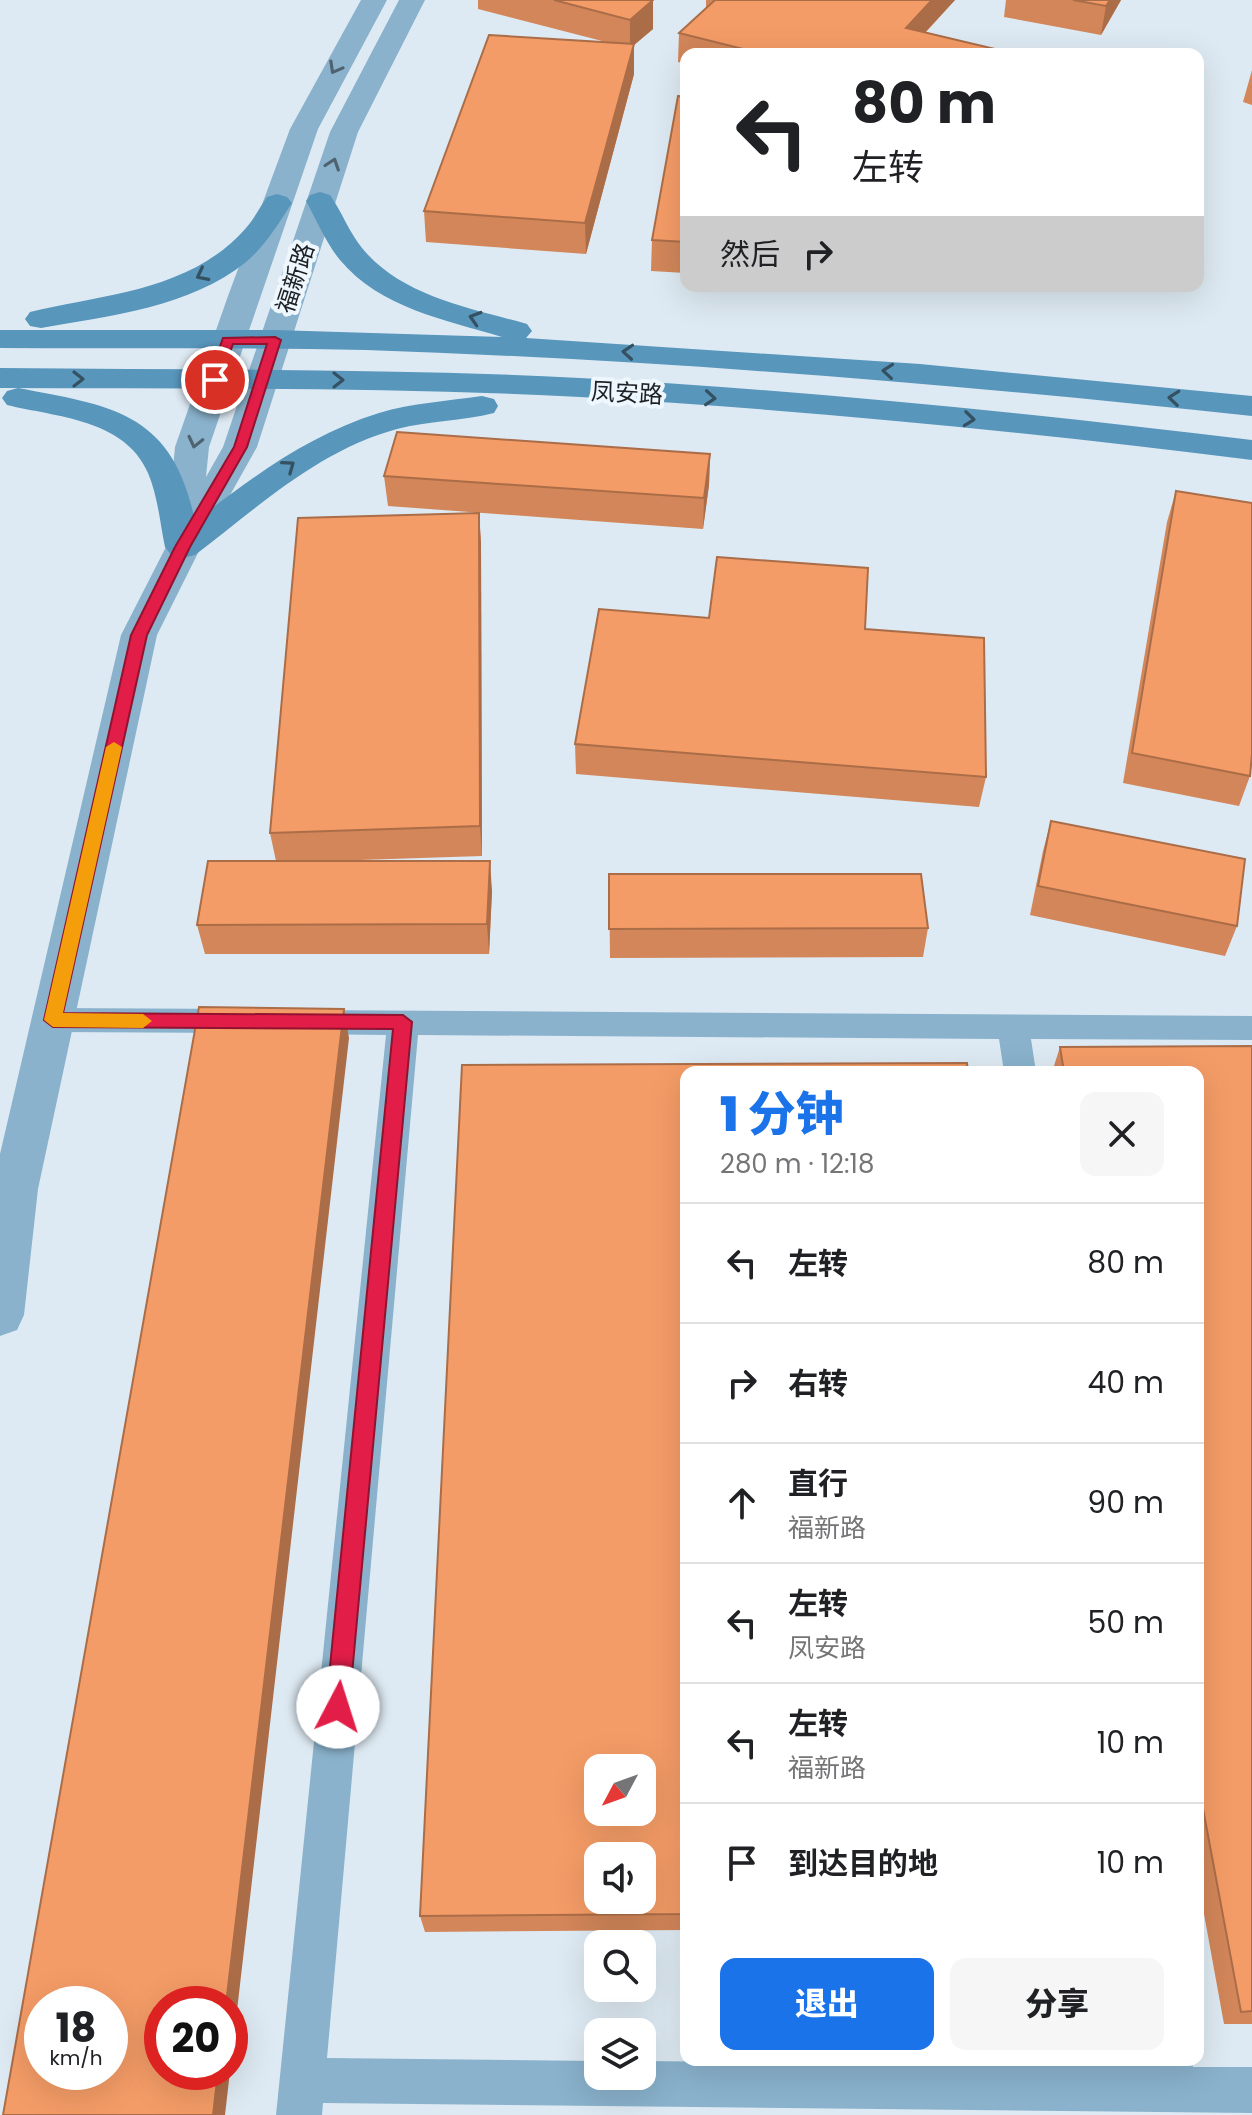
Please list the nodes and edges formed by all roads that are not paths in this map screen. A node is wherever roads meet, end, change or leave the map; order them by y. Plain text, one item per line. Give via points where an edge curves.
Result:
1 (374, 0) edge
2 (412, 0) edge
3 (320, 201) junction
4 (277, 203) junction
5 (0, 326) edge
6 (0, 339) edge
7 (228, 340) junction
8 (275, 340) junction
9 (576, 349) junction
10 (0, 378) edge
11 (215, 380) junction
12 (262, 380) junction
13 (604, 391) junction
14 (0, 394) edge
15 (1252, 406) edge
16 (1252, 450) edge
17 (183, 547) junction
18 (53, 1020) junction
19 (403, 1022) junction
20 (1013, 1026) junction
21 (1252, 1028) edge
22 (1019, 1066) edge
23 (0, 1315) edge
24 (1172, 2074) edge
25 (1252, 2090) edge
26 (300, 2098) edge

1 -> 4 street, 福新路 via 304,129
3 -> 2 street, 福新路 via 344,132
3 - 8 street, 福新路
9 -> 3 street via 435,306 383,283 350,253
4 -> 5 street via 243,249 172,289 105,308
4 - 7 street, 福新路
6 - 7 street, 凤安路
7 - 8 street, 凤安路
7 - 11 street, 福新路
8 - 9 street, 凤安路
8 - 12 street, 福新路
15 -> 9 street, 凤安路 via 996,379
10 -> 11 street, 凤安路
11 - 12 street, 凤安路
11 -> 17 street, 福新路 via 192,447
12 -> 13 street, 凤安路
12 - 17 street, 福新路 via 240,447
13 -> 16 street, 凤安路 via 837,406
17 -> 13 street via 305,455 360,429 424,414
14 - 17 street via 83,411 142,442 164,471
17 - 18 street via 139,635
18 - 19 lane
18 - 23 street via 15,1189
19 - 20 lane
19 - 26 lane
20 - 21 lane
20 - 22 lane
24 - 25 lane
24 - 26 lane

